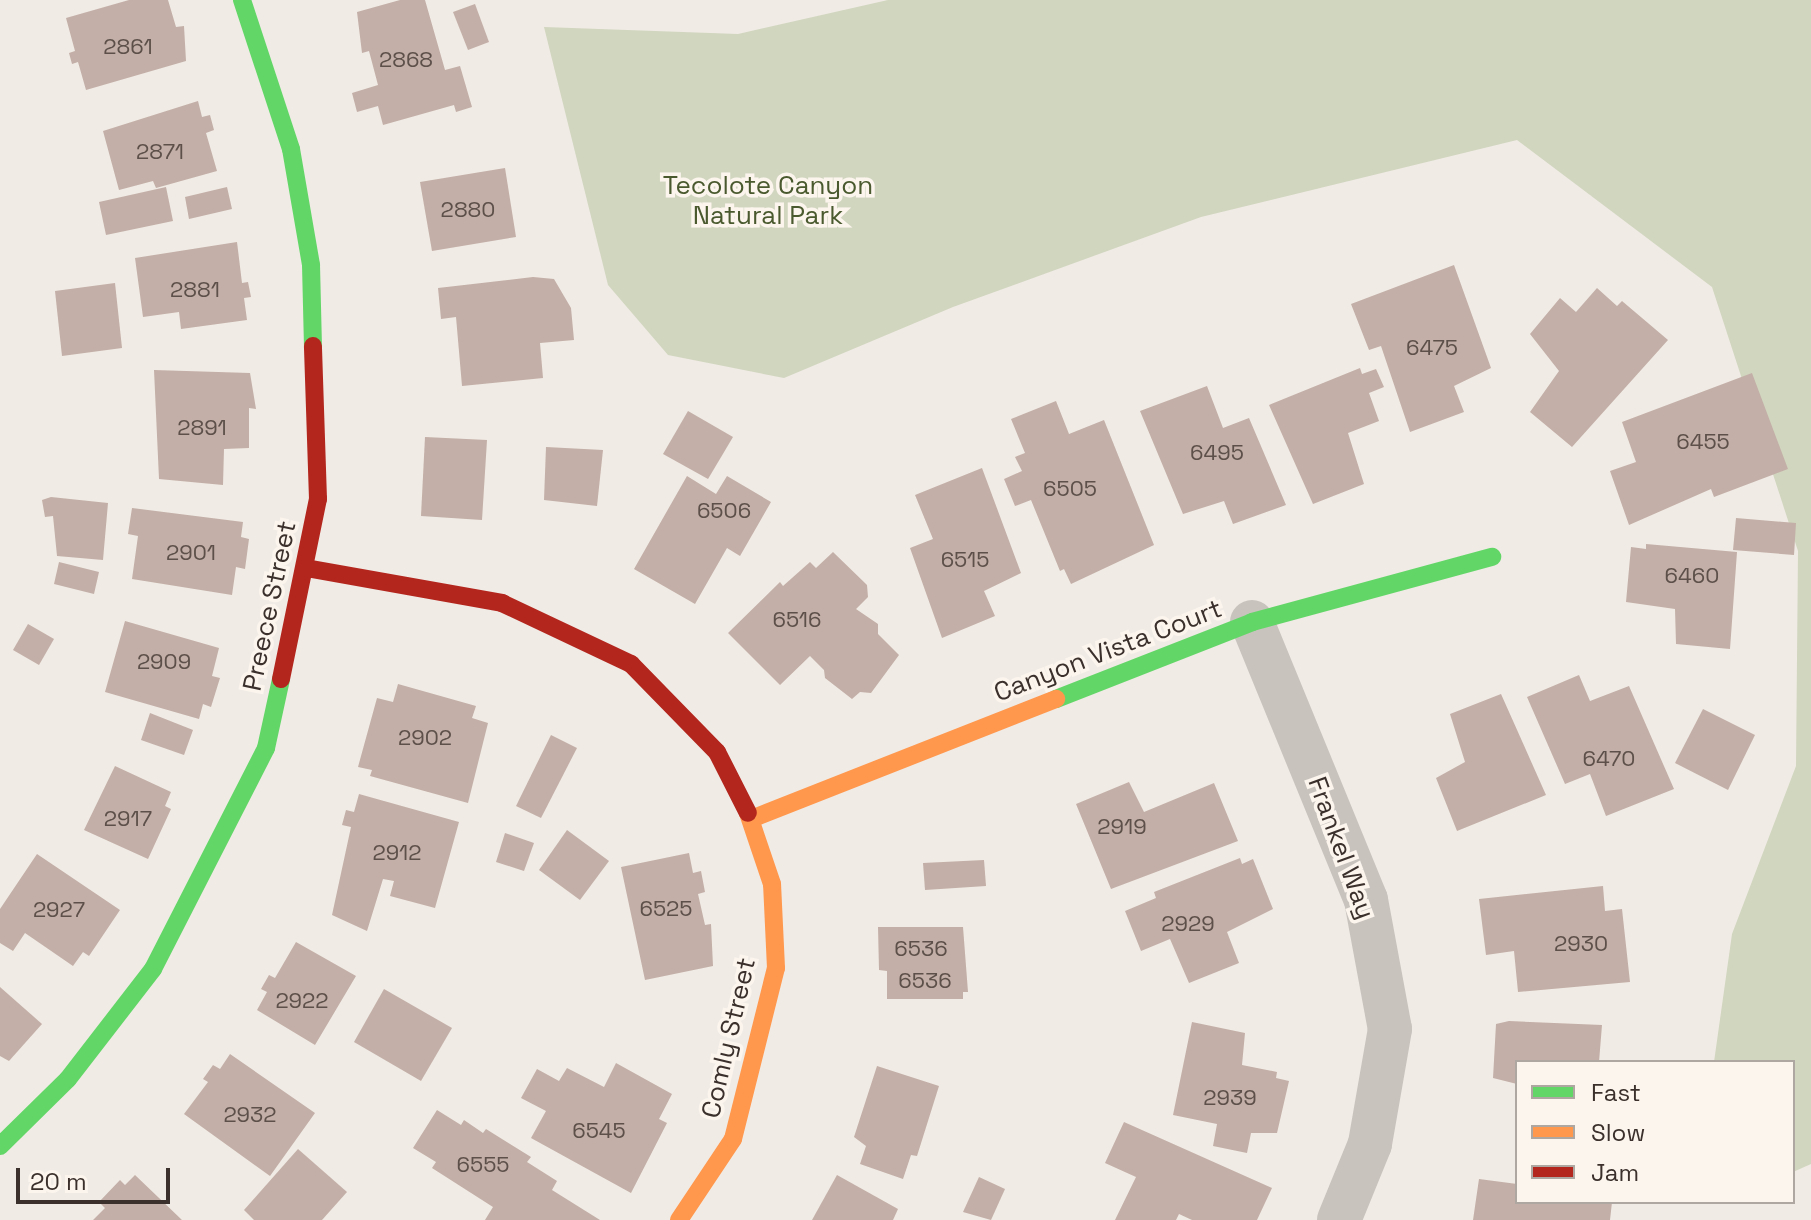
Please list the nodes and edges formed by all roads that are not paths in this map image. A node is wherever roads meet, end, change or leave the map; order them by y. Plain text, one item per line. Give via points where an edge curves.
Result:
1 (242, 0) edge
2 (1492, 557) dead end
3 (306, 568) junction
4 (1252, 622) junction
5 (751, 819) junction
6 (0, 1146) edge
7 (679, 1220) edge
8 (1339, 1220) edge

1 - 3 street, Preece Street via 291,149 311,265 318,499
2 - 4 street, Canyon Vista Court
3 - 5 street, Comly Street via 502,603 631,664 717,752
3 - 6 street, Preece Street via 266,748 153,969 68,1079
4 - 5 street, Canyon Vista Court
4 - 8 street, Frankel Way via 1366,900 1390,1029 1370,1144
5 - 7 street, Comly Street via 772,884 776,968 733,1139

